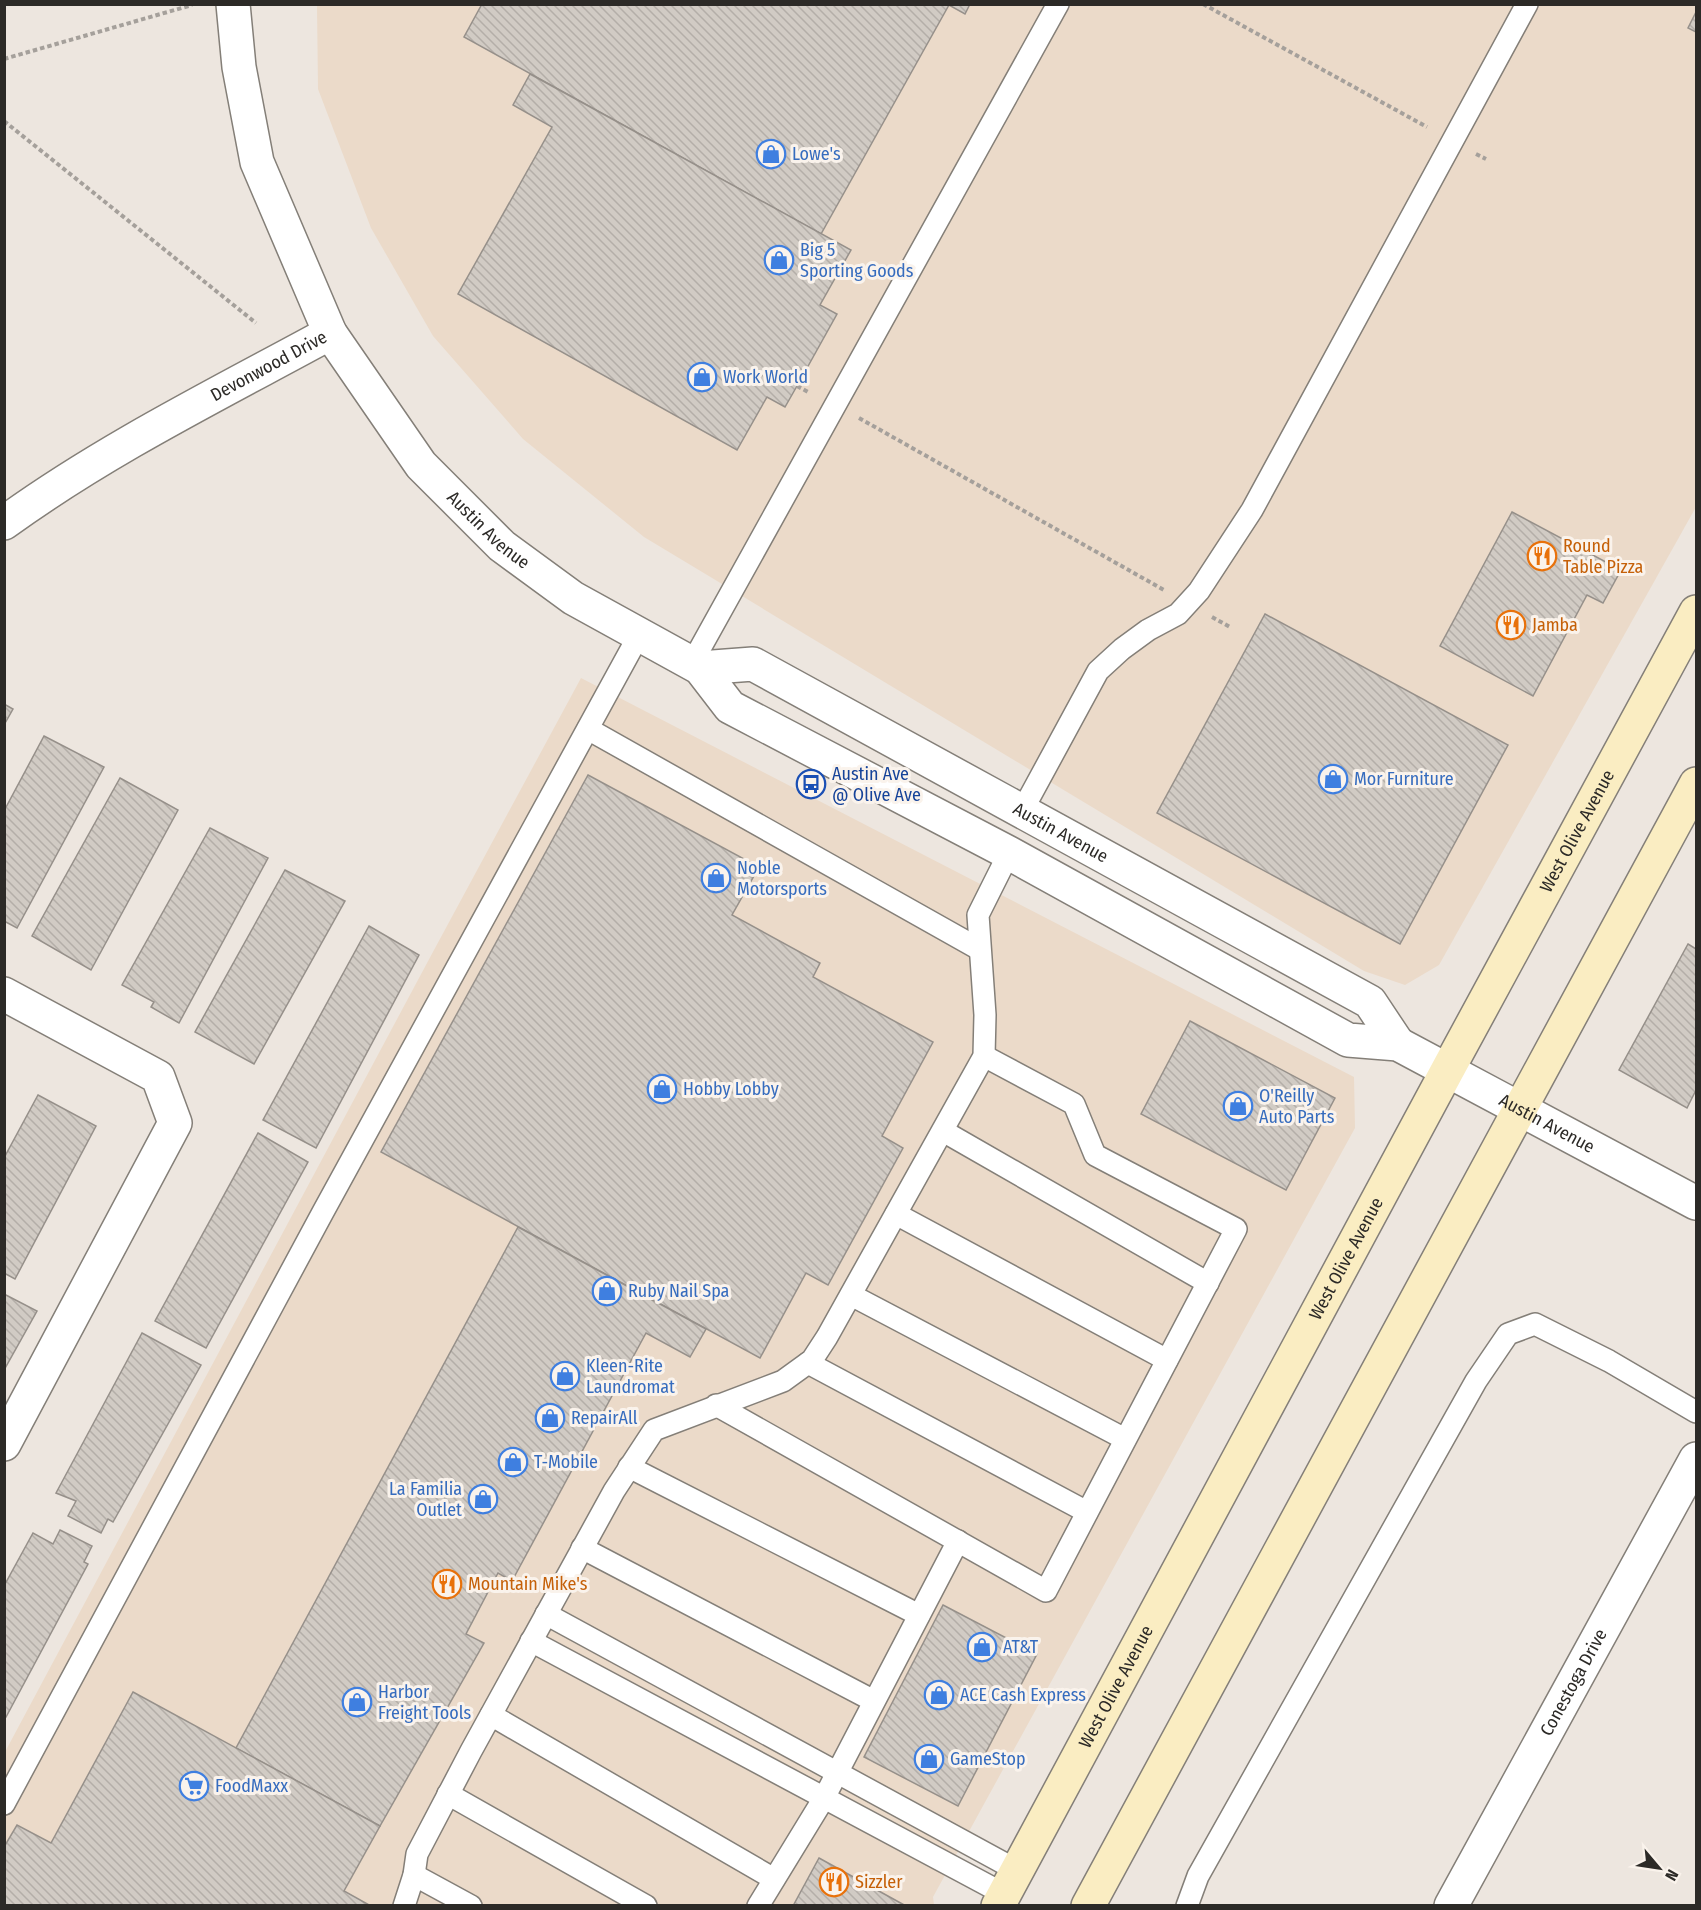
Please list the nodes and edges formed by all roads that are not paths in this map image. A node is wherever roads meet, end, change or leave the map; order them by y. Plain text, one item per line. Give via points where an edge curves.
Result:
1 (233, 4) edge
2 (1058, 4) edge
3 (1527, 4) edge
4 (330, 333) junction
5 (4, 523) edge
6 (1696, 612) edge
7 (639, 634) junction
8 (696, 665) junction
9 (588, 729) junction
10 (833, 761) junction
11 (1696, 784) edge
12 (1022, 811) junction
13 (1010, 854) junction
14 (1210, 914) junction
15 (979, 949) junction
16 (4, 994) edge
17 (1398, 1044) junction
18 (984, 1056) junction
19 (1447, 1071) junction
20 (1521, 1108) junction
21 (943, 1131) junction
22 (1696, 1203) edge
23 (896, 1214) junction
24 (1208, 1282) junction
25 (851, 1295) junction
26 (1167, 1360) junction
27 (808, 1363) junction
28 (716, 1406) junction
29 (1696, 1412) edge
30 (1125, 1439) junction
31 (4, 1444) edge
32 (1696, 1459) edge
33 (629, 1467) junction
34 (1087, 1512) junction
35 (958, 1541) junction
36 (582, 1548) junction
37 (546, 1614) junction
38 (919, 1615) junction
39 (531, 1641) junction
40 (874, 1701) junction
41 (491, 1715) junction
42 (836, 1772) junction
43 (448, 1794) junction
44 (824, 1798) junction
45 (4, 1803) edge
46 (414, 1875) junction
47 (774, 1879) junction
48 (1007, 1890) edge
49 (404, 1905) edge
50 (471, 1905) edge
51 (646, 1905) edge
52 (758, 1905) edge
53 (1088, 1905) edge
54 (1187, 1905) edge
55 (1451, 1905) edge

1 - 4 street, Devonwood Drive via 239,67 257,162
2 - 8 lane
3 - 12 lane via 1252,510 1178,615 1148,630 1098,671
4 - 5 street, Devonwood Drive via 103,457
4 - 7 street, Austin Avenue via 421,465 502,546 573,598
6 - 19 main road, West Olive Avenue
7 - 8 street, Austin Avenue
7 - 9 lane
8 - 10 street, Austin Avenue via 729,707
8 - 12 street, Austin Avenue via 753,664
9 - 15 lane
9 - 45 lane
10 - 12 street via 876,760 983,815 1006,817
10 - 13 street, Austin Avenue
11 - 20 main road
12 - 14 street, Austin Avenue
13 - 14 street via 1059,859 1164,916
13 - 15 lane via 978,915
13 - 17 street, Austin Avenue via 1348,1040
14 - 17 street, Austin Avenue via 1370,1002
15 - 18 lane
16 - 31 street via 158,1077 175,1123
17 - 19 street, Austin Avenue
18 - 21 lane
18 - 24 lane via 1074,1104 1095,1155 1236,1229
19 - 20 street, Austin Avenue
19 - 48 main road, West Olive Avenue
20 - 22 street, Austin Avenue
20 - 53 main road
21 - 23 lane
21 - 24 lane
23 - 25 lane
23 - 26 lane
24 - 26 lane
25 - 27 lane
25 - 30 lane
26 - 30 lane
27 - 28 lane via 783,1381
27 - 34 lane
28 - 33 lane via 654,1430
28 - 35 lane
29 - 54 lane via 1609,1361 1535,1324 1508,1334 1476,1381 1351,1603 1198,1876
30 - 34 lane
32 - 55 street, Conestoga Drive
33 - 36 lane
33 - 38 lane
34 - 35 lane via 1046,1590
35 - 38 lane
36 - 37 lane
36 - 40 lane
37 - 39 lane
37 - 42 lane
38 - 40 lane
39 - 41 lane
39 - 44 lane
40 - 42 lane
41 - 43 lane
41 - 47 lane
42 - 44 lane
42 - 48 lane
43 - 46 lane via 417,1854
43 - 51 lane
44 - 47 lane
44 - 48 lane
46 - 49 lane
46 - 50 lane
47 - 52 lane

